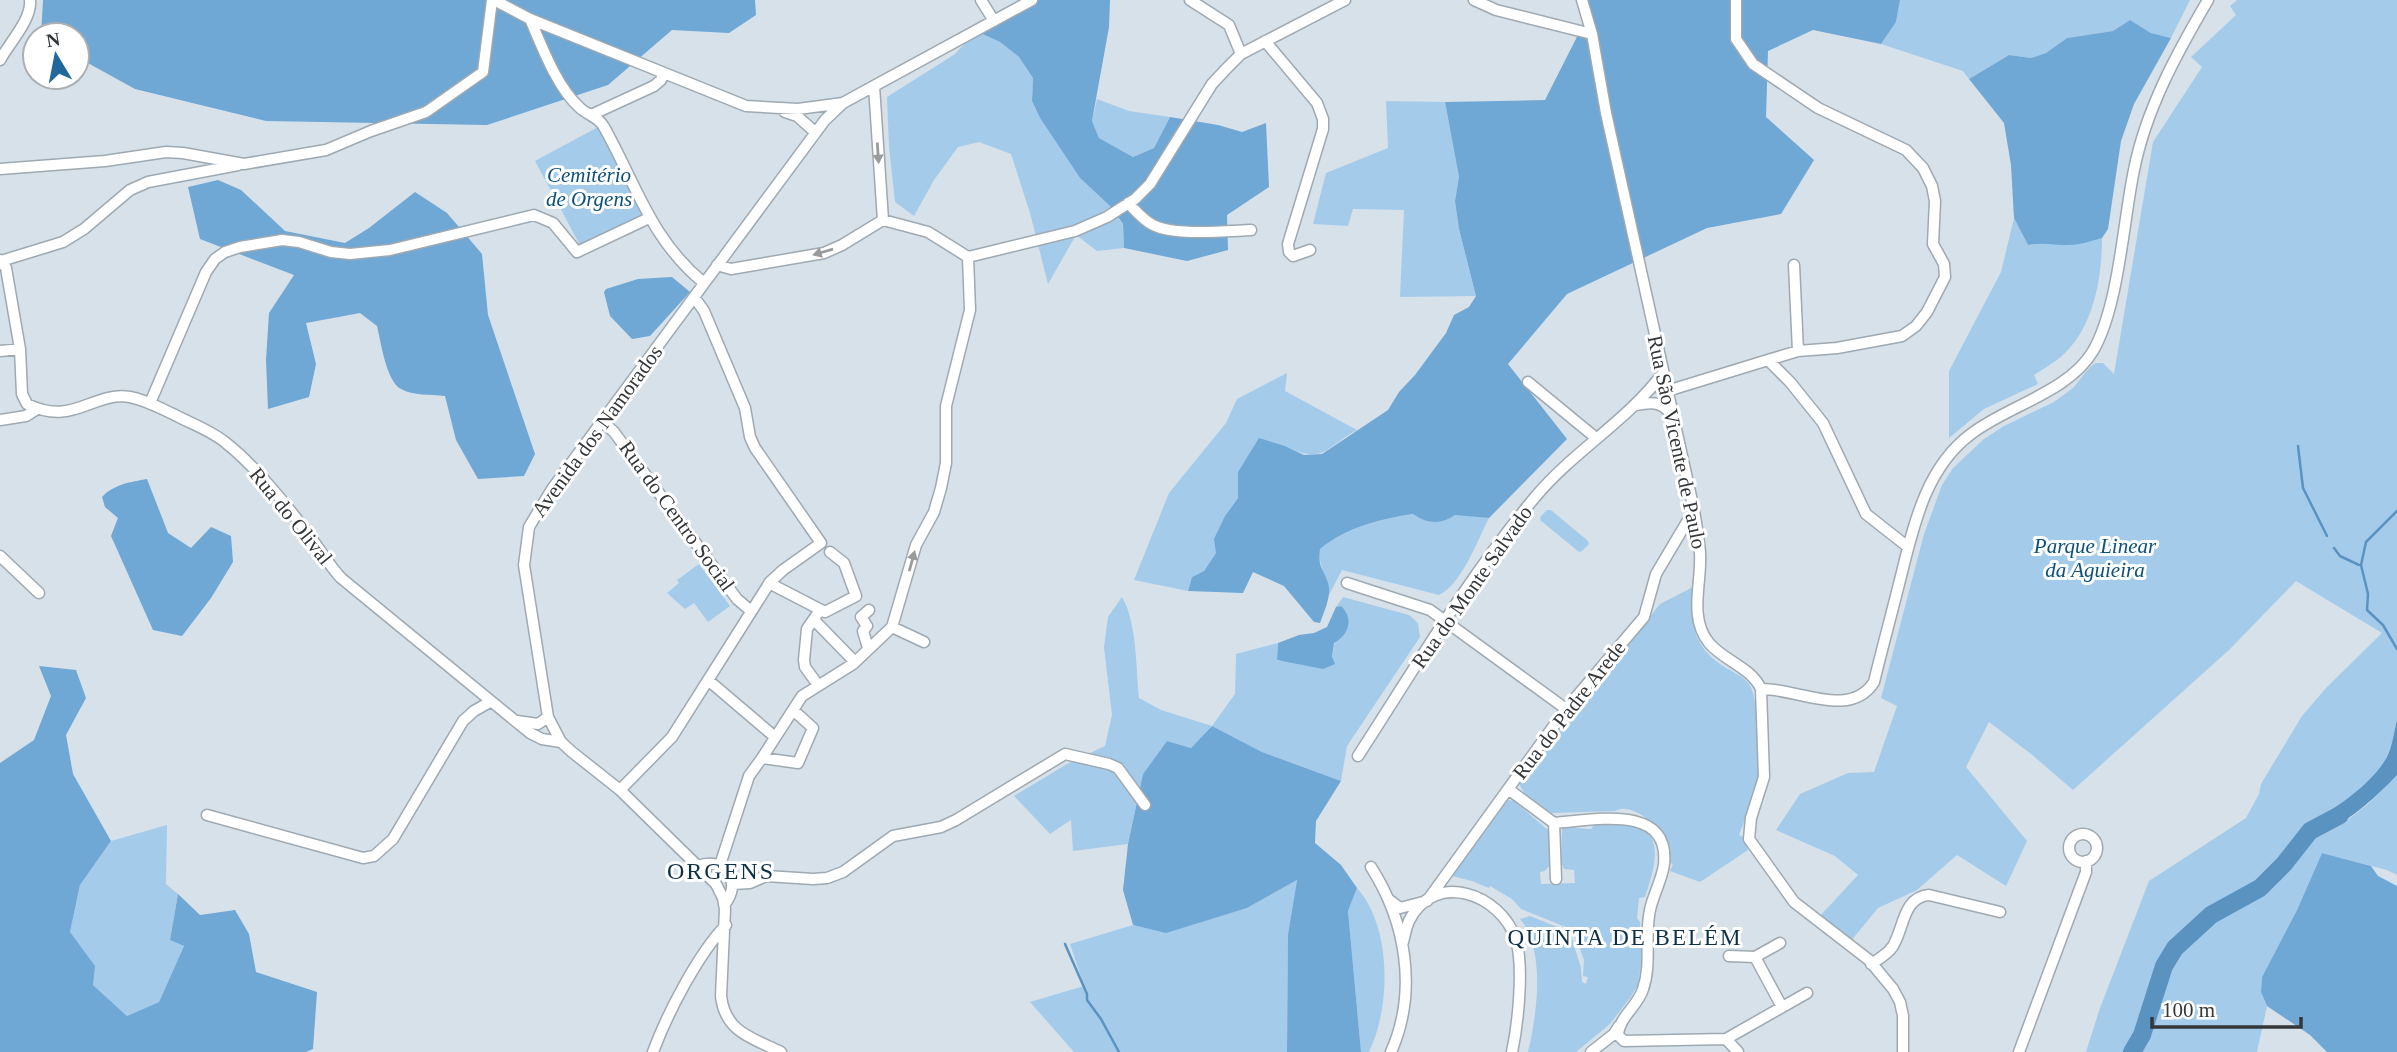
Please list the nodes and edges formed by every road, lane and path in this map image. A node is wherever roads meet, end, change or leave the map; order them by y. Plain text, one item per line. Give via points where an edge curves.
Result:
1 (30, 0) edge
2 (493, 0) edge
3 (981, 0) edge
4 (1032, 0) edge
5 (1190, 0) edge
6 (1345, 0) edge
7 (1474, 0) edge
8 (1582, 0) edge
9 (1736, 0) edge
10 (2208, 0) edge
11 (530, 19) junction
12 (994, 21) junction
13 (1592, 34) junction
14 (1265, 41) junction
15 (1241, 54) junction
16 (0, 60) edge
17 (663, 73) junction
18 (874, 86) junction
19 (843, 103) junction
20 (772, 109) junction
21 (798, 109) junction
22 (591, 116) junction
23 (825, 120) junction
24 (815, 132) junction
25 (244, 164) junction
26 (0, 169) edge
27 (1128, 203) junction
28 (649, 218) junction
29 (883, 220) junction
30 (1251, 230) dead end
31 (1310, 250) dead end
32 (968, 257) junction
33 (1, 260) edge
34 (717, 265) junction
35 (1794, 265) dead end
36 (704, 283) junction
37 (694, 297) junction
38 (20, 349) junction
39 (0, 351) edge
40 (1798, 351) junction
41 (1769, 360) junction
42 (1663, 373) junction
43 (1528, 382) dead end
44 (1650, 390) junction
45 (1667, 391) junction
46 (150, 403) junction
47 (1633, 406) junction
48 (37, 409) junction
49 (1672, 415) junction
50 (0, 419) edge
51 (602, 421) junction
52 (1596, 438) junction
53 (1693, 510) junction
54 (1908, 547) junction
55 (830, 552) dead end
56 (0, 556) edge
57 (769, 583) junction
58 (1347, 583) dead end
59 (39, 593) dead end
60 (846, 601) junction
61 (751, 611) junction
62 (817, 615) junction
63 (1445, 621) junction
64 (892, 626) junction
65 (923, 642) dead end
66 (868, 648) junction
67 (855, 662) junction
68 (708, 680) junction
69 (818, 685) junction
70 (1761, 689) junction
71 (490, 702) junction
72 (1566, 709) junction
73 (793, 710) junction
74 (548, 717) junction
75 (511, 719) junction
76 (775, 737) junction
77 (561, 742) junction
78 (1358, 756) dead end
79 (762, 758) junction
80 (1508, 789) junction
81 (620, 790) junction
82 (1144, 805) dead end
83 (207, 815) dead end
84 (1554, 823) junction
85 (2086, 861) dead end
86 (720, 865) junction
87 (698, 866) junction
88 (1371, 867) dead end
89 (1556, 878) dead end
90 (733, 884) junction
91 (1388, 899) junction
92 (1427, 901) junction
93 (724, 905) junction
94 (2000, 912) dead end
95 (726, 925) junction
96 (1403, 942) junction
97 (1780, 943) dead end
98 (1729, 956) dead end
99 (1755, 957) junction
100 (1871, 964) junction
101 (1807, 993) dead end
102 (1782, 1007) junction
103 (1620, 1024) junction
104 (1726, 1039) junction
105 (1624, 1041) junction
106 (1605, 1042) junction
107 (653, 1052) edge
108 (781, 1052) edge
109 (1391, 1052) edge
110 (1512, 1052) edge
111 (1591, 1052) edge
112 (1738, 1052) edge
113 (1903, 1052) edge
114 (2019, 1052) edge

1 - 16 street via 26,23
2 - 11 street
2 - 25 street via 483,72 426,112 326,150
3 - 12 street
4 - 12 street, Avenida dos Namorados
5 - 15 street via 1229,25
6 - 14 street
7 - 13 street via 1496,10
8 - 13 street, Rua São Vicente de Paulo
9 - 40 street via 1736,39 1753,64 1818,108 1906,150 1923,168 1936,208 1933,244 1944,264 1945,277 1916,326 1902,336
10 - 54 street via 2143,132 2114,285 2093,351 2066,379 1984,424 1955,447 1933,478
11 - 17 street
11 - 22 street via 561,83
12 - 18 street, Avenida dos Namorados
13 - 42 street, Rua São Vicente de Paulo
14 - 15 street
14 - 31 street via 1321,110 1323,130 1288,244 1293,256
15 - 27 street via 1212,85 1150,184
17 - 20 street via 746,107
17 - 22 street via 654,86
18 - 19 street, Avenida dos Namorados
18 -> 29 street
19 - 21 street
19 - 23 street, Avenida dos Namorados
20 - 21 street
20 - 24 street via 797,116
21 - 23 street
22 - 28 street via 602,123
23 - 24 street, Avenida dos Namorados
24 - 34 street, Avenida dos Namorados
25 - 26 street via 166,152
25 - 33 street via 130,190 63,242
27 - 30 street via 1156,227
27 - 32 street via 1074,231
28 - 36 street via 666,245
28 - 46 street via 578,252 553,223 534,215 377,251 331,252 282,240 225,252 206,272
29 - 32 street via 928,232
29 -> 34 street via 824,253 731,269
64 -> 32 street via 916,545 941,488 946,407 970,310
33 - 38 street
34 - 36 street, Avenida dos Namorados
35 - 40 street
36 - 37 street, Avenida dos Namorados
37 - 51 street, Avenida dos Namorados
37 - 57 street via 745,408 755,448 821,543
38 - 39 street
38 - 48 street via 22,394 27,404
40 - 41 street
41 - 45 street
41 - 54 street via 1823,423 1866,514
42 - 44 street, Rua do Monte Salvado
42 - 45 street, Rua São Vicente de Paulo
43 - 52 street
44 - 45 street
44 - 47 street, Rua do Monte Salvado
45 - 49 street, Rua São Vicente de Paulo
46 - 48 street, Rua do Olival via 127,396 63,413
46 - 71 street, Rua do Olival via 226,443 309,535 341,578
47 - 49 street via 1657,403
47 - 52 street, Rua do Monte Salvado
48 - 50 street, Rua do Olival via 26,416
49 - 53 street, Rua São Vicente de Paulo
51 - 61 street, Rua do Centro Social
51 - 74 street, Avenida dos Namorados via 529,527 524,565
52 - 63 street, Rua do Monte Salvado via 1538,494
53 - 70 street, Rua São Vicente de Paulo via 1700,551 1697,600 1701,631 1708,643 1750,674
53 - 72 street, Rua do Padre Arede via 1656,574 1644,617
54 - 70 street via 1874,681 1867,692 1834,701
55 - 60 street via 849,573 856,596
56 - 59 street
57 - 61 street
57 - 62 street
58 - 63 street via 1430,610
60 - 62 street
60 - 66 street via 859,618 865,614
61 - 68 street
62 - 67 street
62 - 69 street via 807,629 804,664
63 - 72 street
63 - 78 street, Rua do Monte Salvado
64 - 65 street
64 - 66 street
66 - 67 street
67 - 69 street
68 - 76 street
68 - 81 street via 672,737
69 - 73 street via 802,696
70 - 100 street via 1764,777 1749,839 1794,902
71 - 75 street, Rua do Olival
71 - 83 street via 463,721 393,839 374,856 363,858
72 - 80 street, Rua do Padre Arede
73 - 76 street
73 - 79 street via 813,728 798,763
74 - 75 street via 538,724
74 - 77 street, Avenida dos Namorados
75 - 77 street, Rua do Olival via 542,739
76 - 79 street
77 - 81 street, Avenida dos Namorados
79 - 86 street via 749,776
80 - 84 street
80 - 92 street, Rua do Padre Arede
81 - 87 street, Avenida dos Namorados
82 - 90 street via 1118,768 1065,754 956,820 893,836 843,872 813,879 765,876
84 - 89 street
84 - 103 street via 1626,818 1644,823 1657,834 1663,849 1664,865 1647,926 1647,977 1642,993
85 - 114 street
86 - 87 street
86 - 90 street
87 - 93 street, Avenida dos Namorados via 716,884
88 - 91 street
90 - 93 street
91 - 92 street via 1400,908
91 - 96 street
92 - 96 street, Rua do Padre Arede via 1408,921
92 - 110 street via 1442,894 1470,894 1493,906 1509,927 1516,940 1518,962
93 - 95 street, Avenida dos Namorados
94 - 100 street via 1923,895 1909,907 1892,948
95 - 107 street via 713,938
95 - 108 street, Avenida dos Namorados via 722,1008 741,1033
96 - 109 street via 1405,998
97 - 99 street
98 - 99 street
99 - 102 street
100 - 113 street via 1900,1002
101 - 102 street
102 - 104 street
103 - 105 street via 1618,1033
103 - 106 street
104 - 105 street
104 - 112 street
105 - 106 street
106 - 111 street

